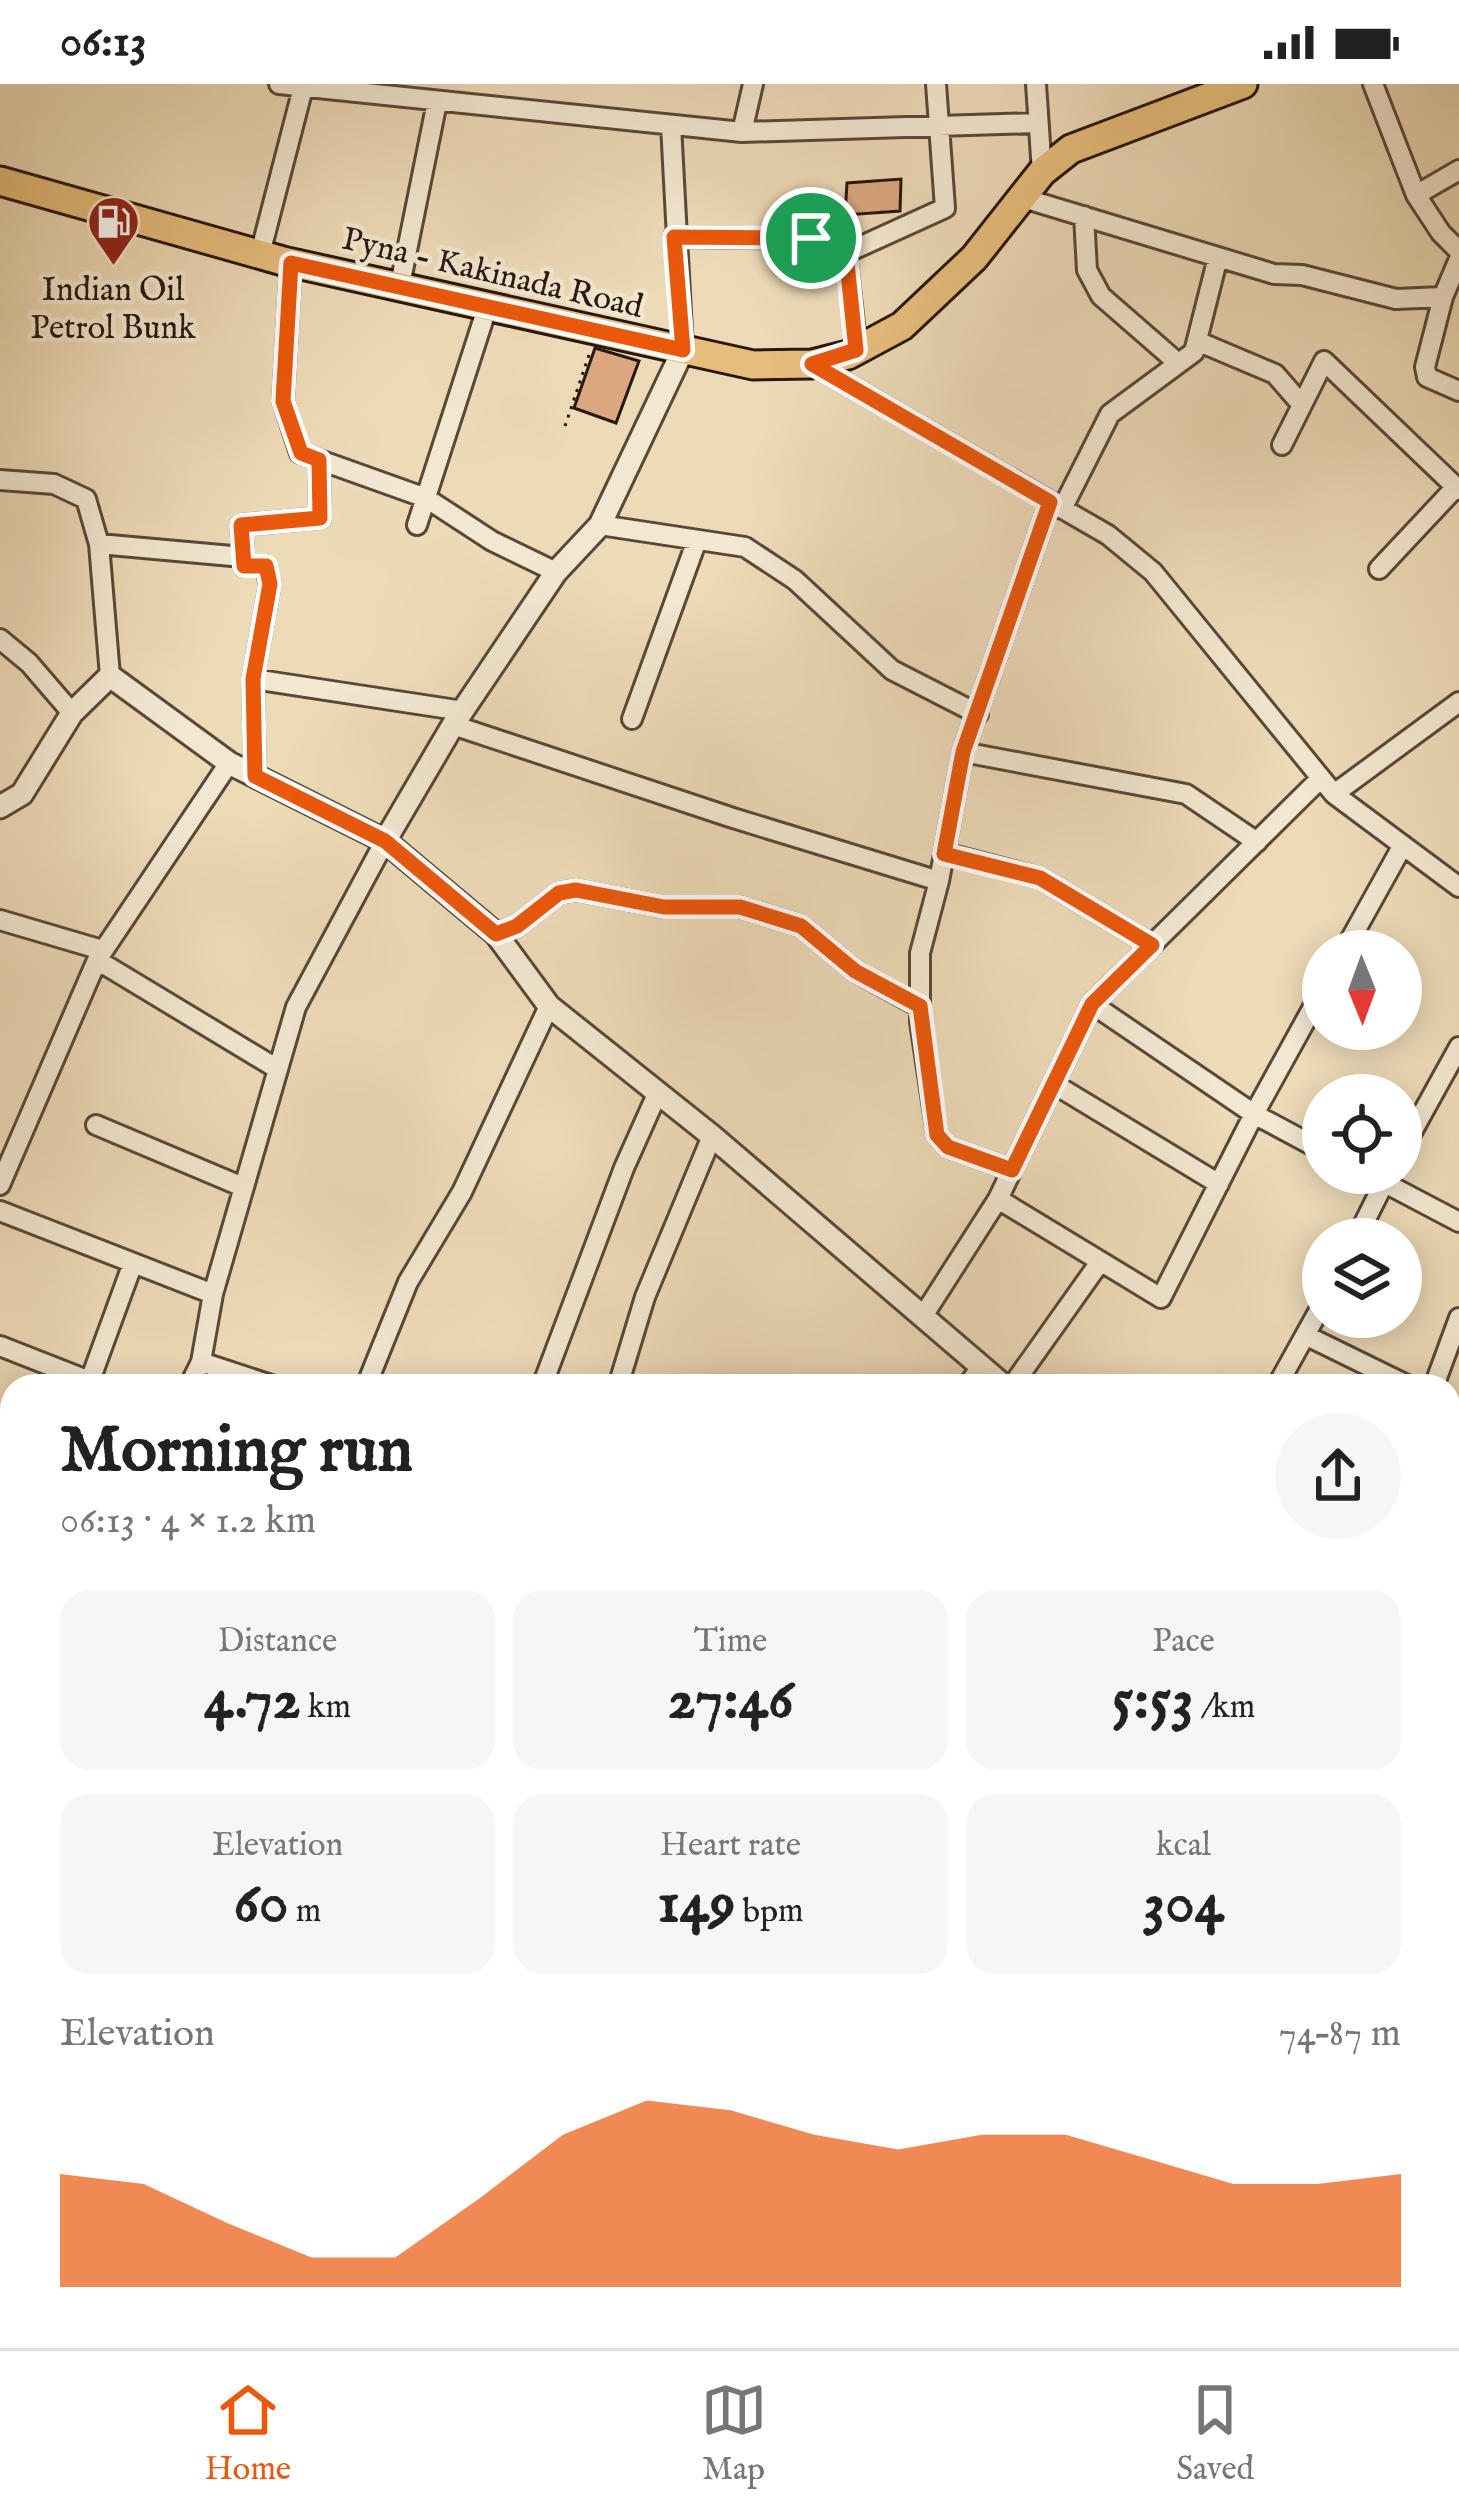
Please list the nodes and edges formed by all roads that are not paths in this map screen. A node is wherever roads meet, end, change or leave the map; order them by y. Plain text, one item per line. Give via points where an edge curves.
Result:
1 (279, 84) edge
2 (753, 84) edge
3 (937, 84) edge
4 (1036, 84) edge
5 (1243, 84) edge
6 (1372, 84) edge
7 (304, 86) edge
8 (416, 92) edge
9 (436, 102) junction
10 (1037, 123) junction
11 (671, 125) junction
12 (938, 127) junction
13 (742, 132) junction
14 (1459, 170) edge
15 (1042, 172) junction
16 (0, 181) edge
17 (1416, 195) junction
18 (1024, 198) junction
19 (1084, 216) junction
20 (674, 237) junction
21 (846, 253) junction
22 (260, 254) junction
23 (1459, 255) edge
24 (1218, 257) junction
25 (291, 263) junction
26 (400, 285) junction
27 (1443, 297) junction
28 (488, 305) junction
29 (1197, 341) junction
30 (683, 350) junction
31 (856, 350) junction
32 (1178, 363) junction
33 (812, 364) junction
34 (1459, 391) edge
35 (1302, 405) junction
36 (1282, 445) dead end
37 (319, 460) junction
38 (0, 480) edge
39 (1457, 489) edge
40 (426, 498) junction
41 (1056, 506) junction
42 (417, 525) dead end
43 (600, 525) junction
44 (697, 540) junction
45 (99, 544) junction
46 (243, 557) junction
47 (1379, 569) dead end
48 (556, 572) junction
49 (0, 639) edge
50 (110, 676) junction
51 (253, 679) junction
52 (1459, 702) edge
53 (72, 713) junction
54 (978, 714) junction
55 (458, 718) junction
56 (632, 719) dead end
57 (963, 752) junction
58 (229, 763) junction
59 (255, 776) junction
60 (1328, 786) junction
61 (0, 807) edge
62 (385, 841) junction
63 (1257, 842) junction
64 (1402, 845) junction
65 (944, 854) junction
66 (939, 880) junction
67 (1459, 887) edge
68 (0, 920) edge
69 (1355, 930) edge
70 (496, 934) junction
71 (1152, 945) junction
72 (99, 955) junction
73 (1092, 1004) junction
74 (549, 1006) junction
75 (920, 1006) junction
76 (1302, 1027) edge
77 (1459, 1047) edge
78 (276, 1068) junction
79 (1054, 1084) junction
80 (658, 1092) junction
81 (1254, 1114) junction
82 (1422, 1114) edge
83 (96, 1125) dead end
84 (712, 1136) junction
85 (1302, 1139) edge
86 (1012, 1170) junction
87 (1219, 1184) junction
88 (0, 1186) edge
89 (243, 1186) junction
90 (1411, 1194) edge
91 (998, 1199) junction
92 (0, 1211) edge
93 (1459, 1222) edge
94 (1100, 1262) junction
95 (133, 1263) junction
96 (212, 1294) junction
97 (923, 1316) junction
98 (1459, 1318) edge
99 (1305, 1338) edge
100 (1310, 1338) edge
101 (0, 1346) edge
102 (201, 1362) junction
103 (981, 1367) junction
104 (69, 1374) edge
105 (96, 1374) edge
106 (195, 1374) edge
107 (238, 1374) edge
108 (371, 1374) edge
109 (547, 1374) edge
110 (622, 1374) edge
111 (976, 1374) edge
112 (991, 1374) edge
113 (1017, 1374) edge
114 (1284, 1374) edge
115 (1384, 1374) edge
116 (1438, 1374) edge

1 - 7 street
2 - 13 street
3 - 12 street
4 - 10 street
5 - 15 main road, Pyna - Kakinada Road via 1071,149
6 - 17 street
7 - 8 street
7 - 22 street
8 - 9 street
9 - 11 street
9 - 26 street
10 - 12 street
10 - 15 street
11 - 13 street
11 - 20 street
12 - 13 street
12 - 21 street via 945,208
14 - 17 street
15 - 18 main road, Pyna - Kakinada Road
16 - 22 main road, Pyna - Kakinada Road
17 - 23 street
18 - 19 street
18 - 31 main road, Pyna - Kakinada Road via 902,326
19 - 24 street
19 - 32 street via 1087,269 1101,296
20 - 21 street via 811,238
20 - 30 street
21 - 31 street
22 - 25 main road, Pyna - Kakinada Road
23 - 27 street
24 - 27 street via 1364,293
24 - 29 street
25 - 26 main road, Pyna - Kakinada Road
25 - 37 street via 283,401 301,453
26 - 28 main road, Pyna - Kakinada Road
27 - 34 street via 1425,367 1427,377
28 - 30 main road, Pyna - Kakinada Road
28 - 40 street
29 - 32 street
29 - 35 street via 1275,374
30 - 33 main road, Pyna - Kakinada Road via 753,365
30 - 43 street
31 - 33 main road, Pyna - Kakinada Road
32 - 41 street via 1110,414
33 - 41 street
35 - 36 street
35 - 39 street via 1324,361
37 - 40 street
37 - 46 street via 320,518 241,525
38 - 45 street via 54,484 86,499
39 - 47 street
40 - 42 street
40 - 48 street
41 - 54 street
41 - 60 street via 1153,572
43 - 44 street
43 - 48 street
44 - 54 street via 745,547 795,580 892,670
44 - 56 street
45 - 46 street
45 - 50 street
46 - 51 street via 244,566 266,566 270,584
48 - 55 street
49 - 53 street
50 - 53 street
50 - 58 street
51 - 55 street
51 - 59 street
52 - 60 street
53 - 61 street via 22,794
54 - 57 street
55 - 62 street
55 - 66 street via 733,818
57 - 63 street via 1186,794
57 - 65 street
58 - 59 street
58 - 72 street
59 - 62 street
60 - 63 street
60 - 64 street
62 - 70 street
62 - 78 street via 296,1007
63 - 71 street
64 - 67 street
64 - 69 street
65 - 66 street
65 - 71 street via 1040,878
66 - 75 street via 920,953
68 - 72 street
70 - 74 street
70 - 75 street via 576,890 664,907 740,907 801,926 855,971
71 - 73 street
72 - 78 street
72 - 88 street
73 - 79 street
73 - 81 street
74 - 80 street
74 - 108 street via 462,1192 408,1282
75 - 86 street via 937,1135 948,1147
76 - 81 street
77 - 82 street
78 - 89 street
79 - 86 street
79 - 87 street
80 - 84 street
80 - 109 street
81 - 85 street
81 - 87 street
83 - 89 street
84 - 97 street
84 - 110 street
86 - 91 street
87 - 94 street via 1161,1298
89 - 96 street
90 - 93 street
91 - 94 street
91 - 97 street
92 - 95 street
94 - 113 street
95 - 96 street
95 - 105 street
96 - 102 street
97 - 103 street
98 - 116 street
99 - 114 street
100 - 115 street
101 - 104 street
102 - 106 street
102 - 107 street
103 - 111 street
103 - 112 street

